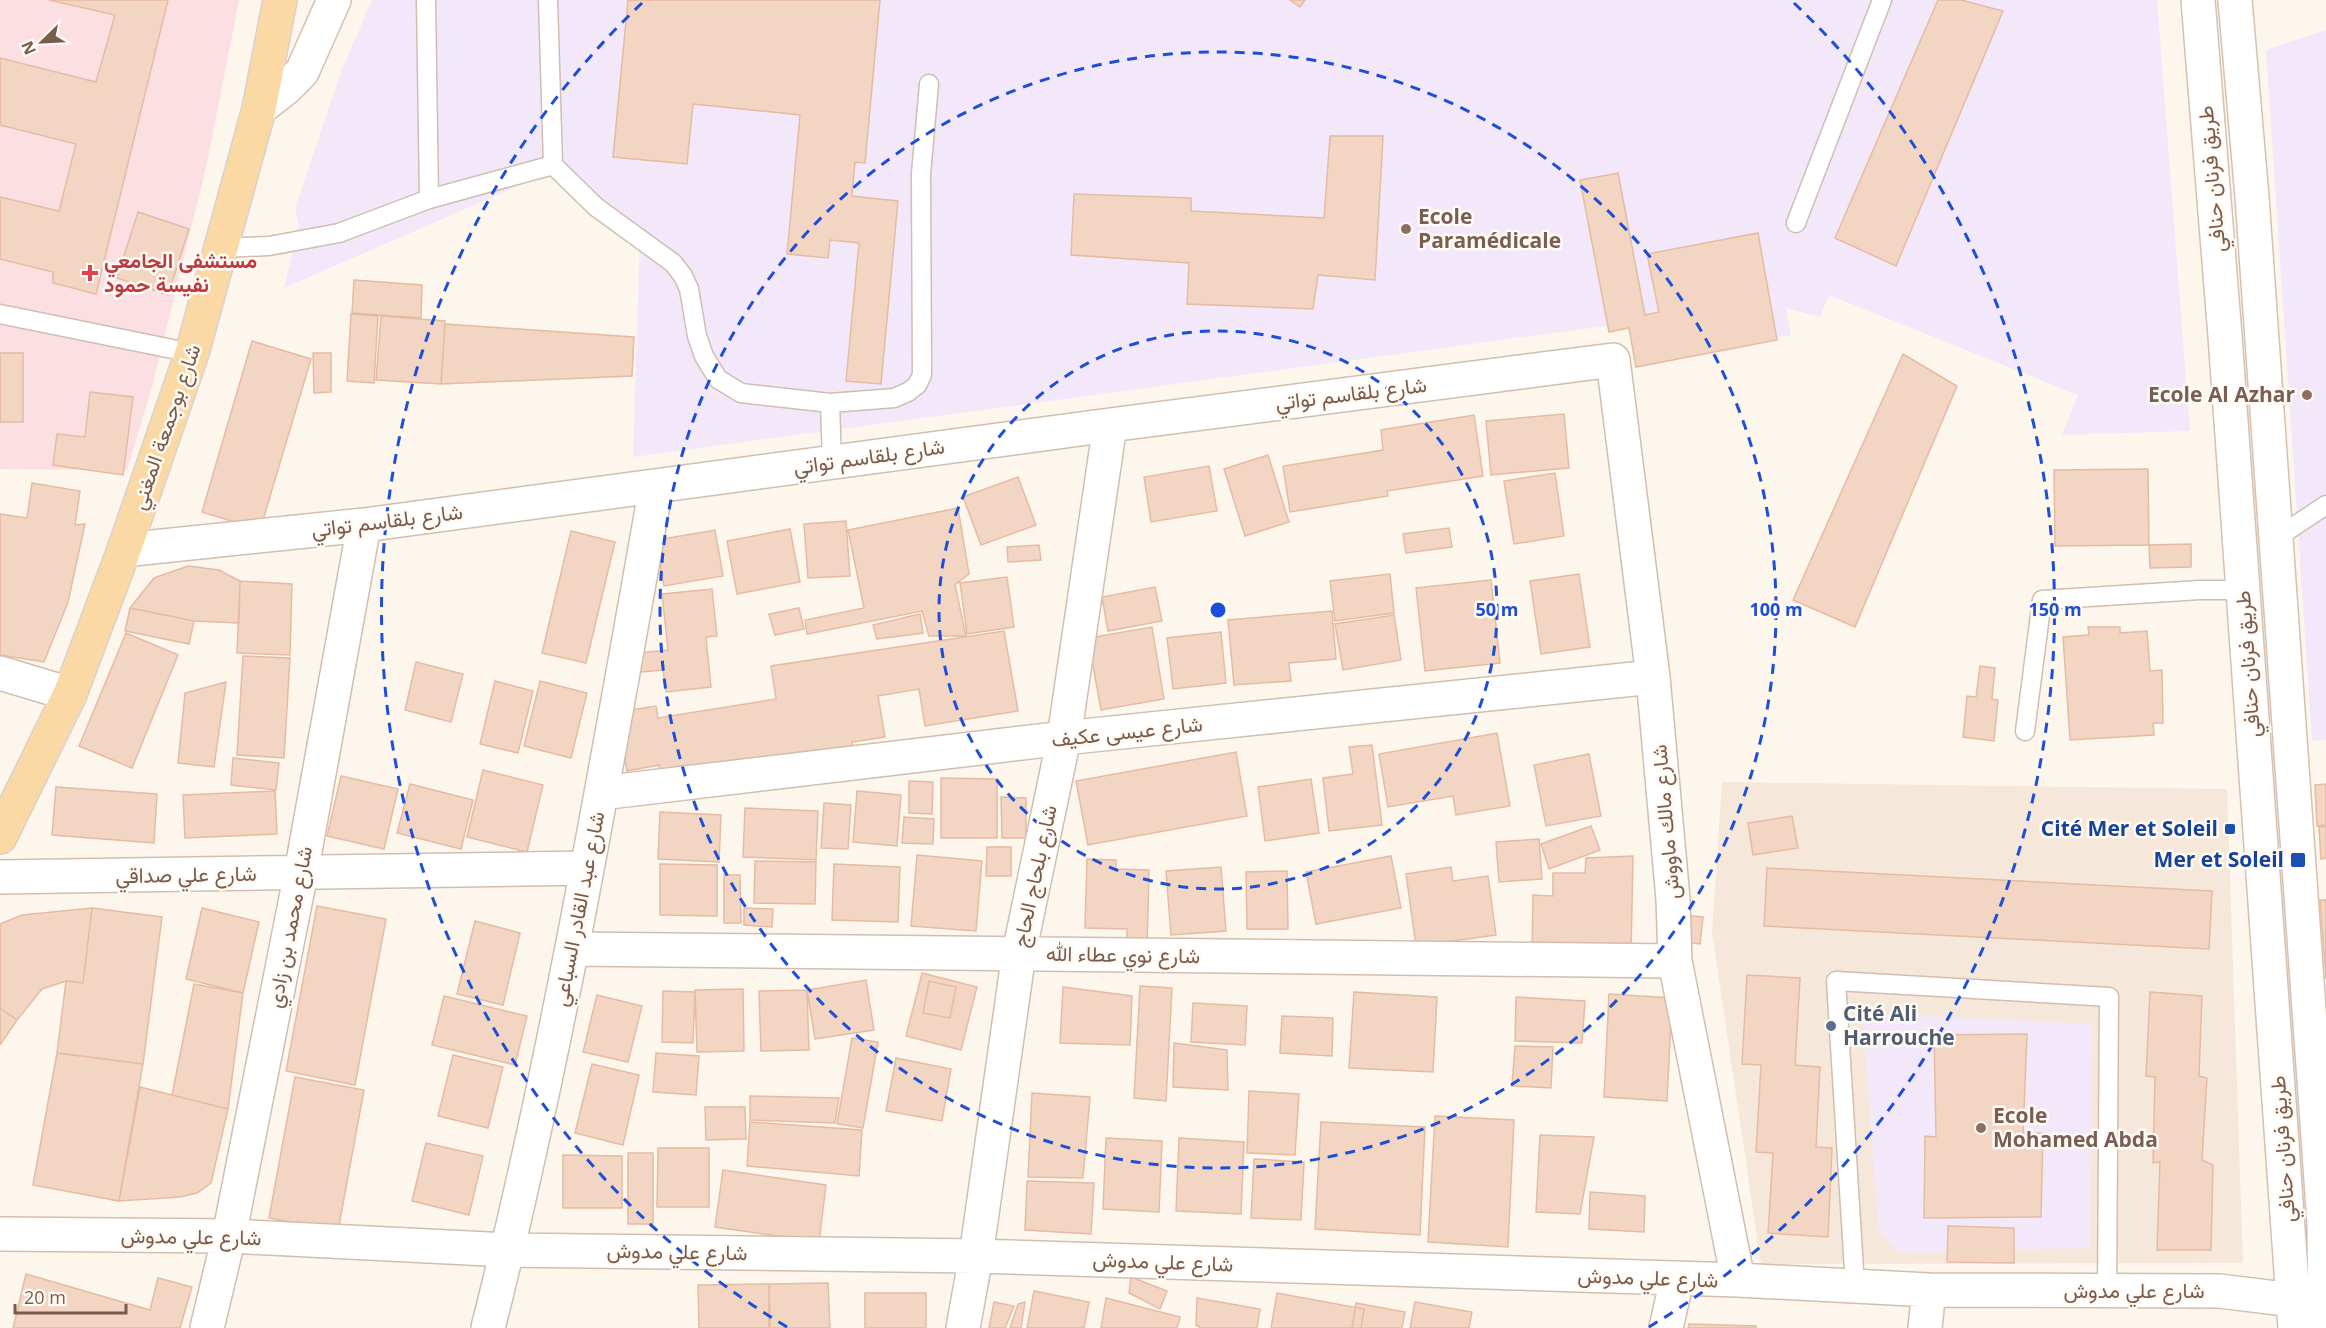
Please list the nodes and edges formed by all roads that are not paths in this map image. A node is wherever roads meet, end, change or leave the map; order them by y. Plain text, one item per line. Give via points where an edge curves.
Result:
1 (280, 0) edge
2 (334, 0) edge
3 (426, 0) edge
4 (548, 0) edge
5 (1882, 0) edge
6 (2198, 0) edge
7 (2235, 0) edge
8 (929, 84) dead end
9 (259, 110) junction
10 (553, 165) junction
11 (429, 199) junction
12 (1796, 223) dead end
13 (221, 248) junction
14 (0, 314) edge
15 (192, 353) junction
16 (1613, 360) joint
17 (831, 403) junction
18 (1110, 425) junction
19 (832, 462) junction
20 (656, 487) junction
21 (2326, 505) edge
22 (364, 525) junction
23 (2276, 539) junction
24 (124, 550) junction
25 (2243, 590) junction
26 (0, 673) edge
27 (1653, 677) junction
28 (70, 694) junction
29 (2025, 731) dead end
30 (1064, 738) junction
31 (601, 794) junction
32 (0, 837) edge
33 (587, 868) junction
34 (300, 873) junction
35 (0, 877) edge
36 (572, 949) junction
37 (1019, 953) junction
38 (1675, 961) junction
39 (229, 1236) junction
40 (1, 1237) edge
41 (508, 1250) junction
42 (976, 1256) junction
43 (1677, 1279) junction
44 (1738, 1280) junction
45 (1855, 1286) junction
46 (1929, 1290) junction
47 (2107, 1291) junction
48 (2313, 1311) edge
49 (207, 1328) edge
50 (488, 1328) edge
51 (963, 1328) edge
52 (1666, 1328) edge
53 (1925, 1328) edge

1 - 9 main road, شارع بوجمعة المغني
2 - 9 street via 302,72
3 - 11 lane
4 - 10 lane
5 - 12 lane
6 - 25 street, طريق فرنان حنافي
7 - 23 street, طريق فرنان حنافي
8 - 17 lane via 921,174 922,375 908,392 894,398
9 - 13 main road, شارع بوجمعة المغني
10 - 11 lane
10 - 17 lane via 596,207 663,254 683,276 700,346 718,379 741,393
11 - 13 lane via 339,232 269,246
13 - 15 main road, شارع بوجمعة المغني
14 - 15 lane
15 - 24 main road, شارع بوجمعة المغني
16 - 18 street, شارع بلقاسم تواتي
16 - 27 street, شارع مالك ماووش
17 - 19 lane
18 - 19 street, شارع بلقاسم تواتي
18 - 30 street, شارع بلحاج الحاج
19 - 20 street, شارع بلقاسم تواتي
20 - 22 street, شارع بلقاسم تواتي
20 - 31 street, شارع عبد القادر السباعي
21 - 23 lane
22 - 24 street, شارع بلقاسم تواتي
22 - 34 street, شارع محمد بن زادي
23 - 48 street, طريق فرنان حنافي via 2323,1211
24 - 28 main road, شارع بوجمعة المغني
25 - 29 lane via 2042,600
25 - 48 street, طريق فرنان حنافي
26 - 28 street
27 - 30 street, شارع عيسى عكيف
27 - 38 street, شارع مالك ماووش
28 - 32 main road, شارع بوجمعة المغني
30 - 31 street, شارع عيسى عكيف
30 - 37 street, شارع بلحاج الحاج
31 - 33 street, شارع عبد القادر السباعي
33 - 34 street, شارع علي صداقي
33 - 36 street, شارع عبد القادر السباعي
34 - 35 street, شارع علي صداقي
34 - 39 street, شارع محمد بن زادي
36 - 37 street, شارع نوي عطاء الله
36 - 41 street, شارع عبد القادر السباعي
37 - 38 street, شارع نوي عطاء الله
37 - 42 street, شارع بلحاج الحاج
38 - 44 street, شارع مالك ماووش
39 - 40 street, شارع علي مدوش
39 - 41 street, شارع علي مدوش
39 - 49 street, شارع محمد بن زادي
41 - 42 street, شارع علي مدوش
41 - 50 street, شارع عبد القادر السباعي
42 - 43 street, شارع علي مدوش
42 - 51 street, شارع بلحاج الحاج
43 - 44 street, شارع علي مدوش
43 - 52 street
44 - 45 street, شارع علي مدوش
45 - 46 street, شارع علي مدوش
45 - 47 lane via 1836,981 2109,997
46 - 47 street, شارع علي مدوش
46 - 53 street
47 - 48 street, شارع علي مدوش via 2219,1291

